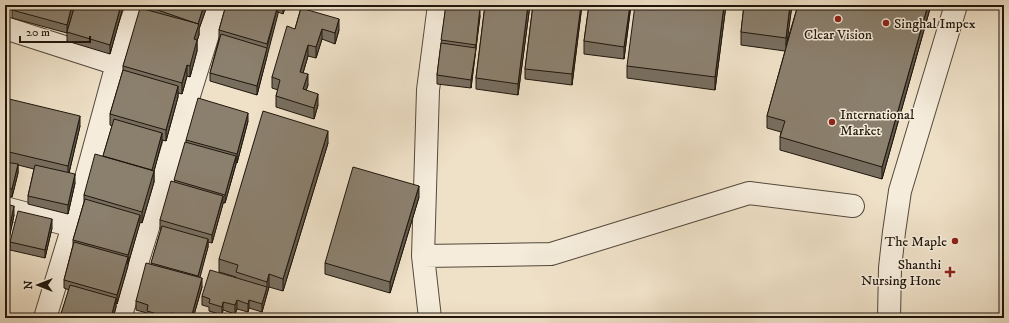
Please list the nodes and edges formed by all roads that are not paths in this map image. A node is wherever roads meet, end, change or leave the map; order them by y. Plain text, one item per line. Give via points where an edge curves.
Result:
1 (137, 5) edge
2 (217, 5) edge
3 (439, 5) edge
4 (956, 5) edge
5 (5, 28) edge
6 (117, 64) junction
7 (853, 206) dead end
8 (5, 208) edge
9 (73, 226) junction
10 (423, 256) junction
11 (45, 318) edge
12 (120, 318) edge
13 (430, 318) edge
14 (889, 318) edge

1 - 6 street
2 - 12 street
3 - 10 street via 428,90
4 - 14 street via 900,191 890,268
5 - 6 street
6 - 9 street
7 - 10 street via 749,193 551,254
8 - 9 street
9 - 11 street
10 - 13 street

